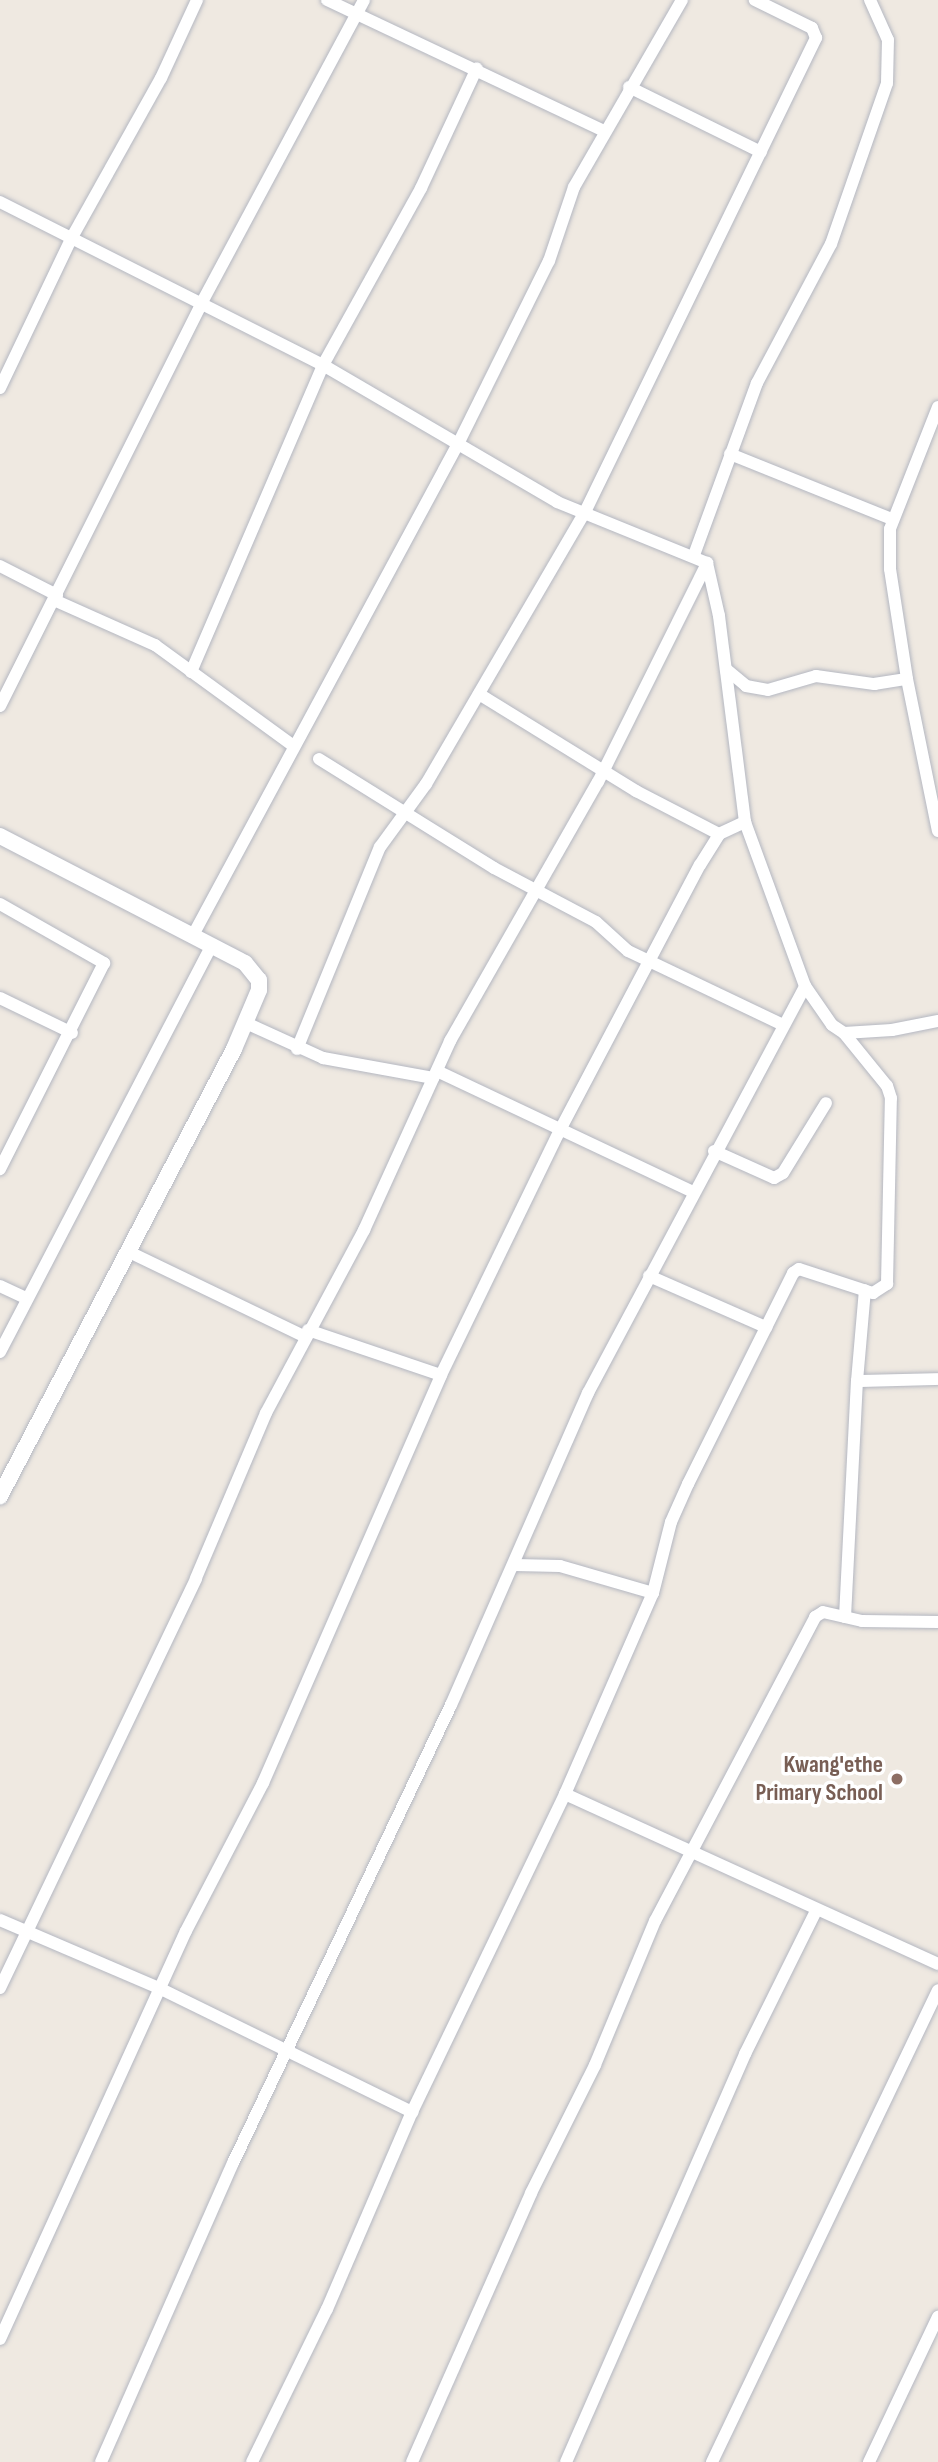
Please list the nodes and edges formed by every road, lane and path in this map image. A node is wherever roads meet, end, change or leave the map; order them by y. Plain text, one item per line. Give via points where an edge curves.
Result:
1 (197, 0) edge
2 (327, 0) edge
3 (364, 0) edge
4 (682, 0) edge
5 (755, 0) edge
6 (870, 0) edge
7 (355, 13) junction
8 (477, 68) junction
9 (629, 87) junction
10 (604, 131) junction
11 (761, 152) junction
12 (0, 202) edge
13 (71, 239) junction
14 (200, 306) junction
15 (323, 365) junction
16 (0, 388) edge
17 (938, 407) edge
18 (459, 442) junction
19 (730, 454) junction
20 (584, 514) junction
21 (892, 519) junction
22 (694, 555) junction
23 (707, 563) junction
24 (0, 566) edge
25 (56, 598) junction
26 (726, 669) junction
27 (191, 672) junction
28 (907, 679) junction
29 (479, 694) junction
30 (0, 706) edge
31 (292, 745) junction
32 (319, 759) dead end
33 (604, 769) junction
34 (405, 815) junction
35 (745, 822) junction
36 (938, 831) edge
37 (719, 834) junction
38 (0, 836) edge
39 (533, 891) junction
40 (0, 904) edge
41 (192, 937) junction
42 (211, 946) junction
43 (647, 961) junction
44 (805, 986) junction
45 (0, 998) edge
46 (938, 1021) edge
47 (246, 1023) junction
48 (783, 1025) junction
49 (72, 1033) junction
50 (844, 1033) junction
51 (297, 1049) junction
52 (435, 1074) junction
53 (826, 1103) dead end
54 (559, 1130) junction
55 (714, 1151) junction
56 (0, 1169) edge
57 (693, 1192) junction
58 (127, 1251) junction
59 (649, 1276) junction
60 (0, 1286) edge
61 (865, 1290) junction
62 (26, 1298) junction
63 (766, 1327) junction
64 (306, 1333) junction
65 (0, 1352) edge
66 (442, 1375) junction
67 (938, 1379) edge
68 (857, 1381) junction
69 (0, 1496) edge
70 (515, 1565) junction
71 (653, 1593) junction
72 (845, 1617) junction
73 (938, 1622) edge
74 (565, 1794) junction
75 (690, 1853) junction
76 (817, 1911) junction
77 (0, 1920) edge
78 (26, 1931) junction
79 (938, 1964) edge
80 (0, 1989) edge
81 (161, 1989) junction
82 (938, 1990) edge
83 (288, 2048) junction
84 (412, 2112) junction
85 (938, 2317) edge
86 (0, 2339) edge
87 (101, 2462) edge
88 (252, 2462) edge
89 (412, 2462) edge
90 (566, 2462) edge
91 (712, 2462) edge
92 (869, 2462) edge

1 - 13 street via 161,78
2 - 7 street
3 - 7 street
4 - 9 street
5 - 11 street via 816,33
6 - 19 street via 888,40 887,83 831,244 771,352
7 - 8 street
7 - 14 street
8 - 10 street
8 - 15 street via 421,188
9 - 10 street
9 - 11 street
10 - 18 street via 574,187 549,261
11 - 20 street
12 - 13 street
13 - 14 street
13 - 16 street
14 - 15 street
14 - 25 street
15 - 18 street
15 - 27 street
17 - 21 street
18 - 20 street
18 - 31 street
19 - 21 street
19 - 22 street
20 - 22 street
20 - 29 street
21 - 28 street via 890,569
22 - 23 street
23 - 26 street
23 - 33 street
24 - 25 street
25 - 27 street via 155,645
25 - 30 street
26 - 28 street via 746,686 768,690 816,676 874,684
26 - 35 street
27 - 31 street
28 - 36 street
29 - 33 street
29 - 34 street
31 - 41 street
32 - 34 street
33 - 37 street
33 - 39 street
34 - 39 street
34 - 51 street via 380,847
35 - 37 street
35 - 44 street
37 - 43 street
38 - 41 street
39 - 43 street via 596,922 628,951
39 - 52 street
40 - 49 street via 101,958 103,969
41 - 42 street
42 - 47 street via 245,963 259,980
42 - 62 street
43 - 48 street
43 - 54 street
44 - 48 street
44 - 50 street via 832,1025
45 - 49 street
46 - 50 street
47 - 51 street
47 - 58 street
48 - 55 street
49 - 56 street
50 - 61 street via 887,1086 891,1098 891,1264 885,1290
51 - 52 street via 348,1064
52 - 54 street
52 - 64 street via 358,1242
53 - 55 street via 783,1173 774,1178
54 - 57 street
54 - 66 street
55 - 57 street
57 - 59 street
58 - 64 street
58 - 69 street
59 - 63 street
59 - 70 street via 588,1393
60 - 62 street
61 - 63 street via 799,1269
61 - 68 street
62 - 65 street
63 - 71 street via 671,1522
64 - 66 street
64 - 78 street via 134,1712
66 - 81 street via 263,1783
67 - 68 street
68 - 72 street
70 - 71 street via 560,1566
70 - 83 street
71 - 74 street
72 - 73 street
72 - 75 street via 823,1612 815,1617
74 - 75 street
74 - 84 street
75 - 76 street
75 - 89 street
76 - 79 street
76 - 90 street via 746,2054
77 - 78 street
78 - 80 street
78 - 81 street
81 - 83 street
81 - 86 street
82 - 91 street
83 - 84 street
83 - 87 street
84 - 88 street via 327,2309
85 - 92 street

